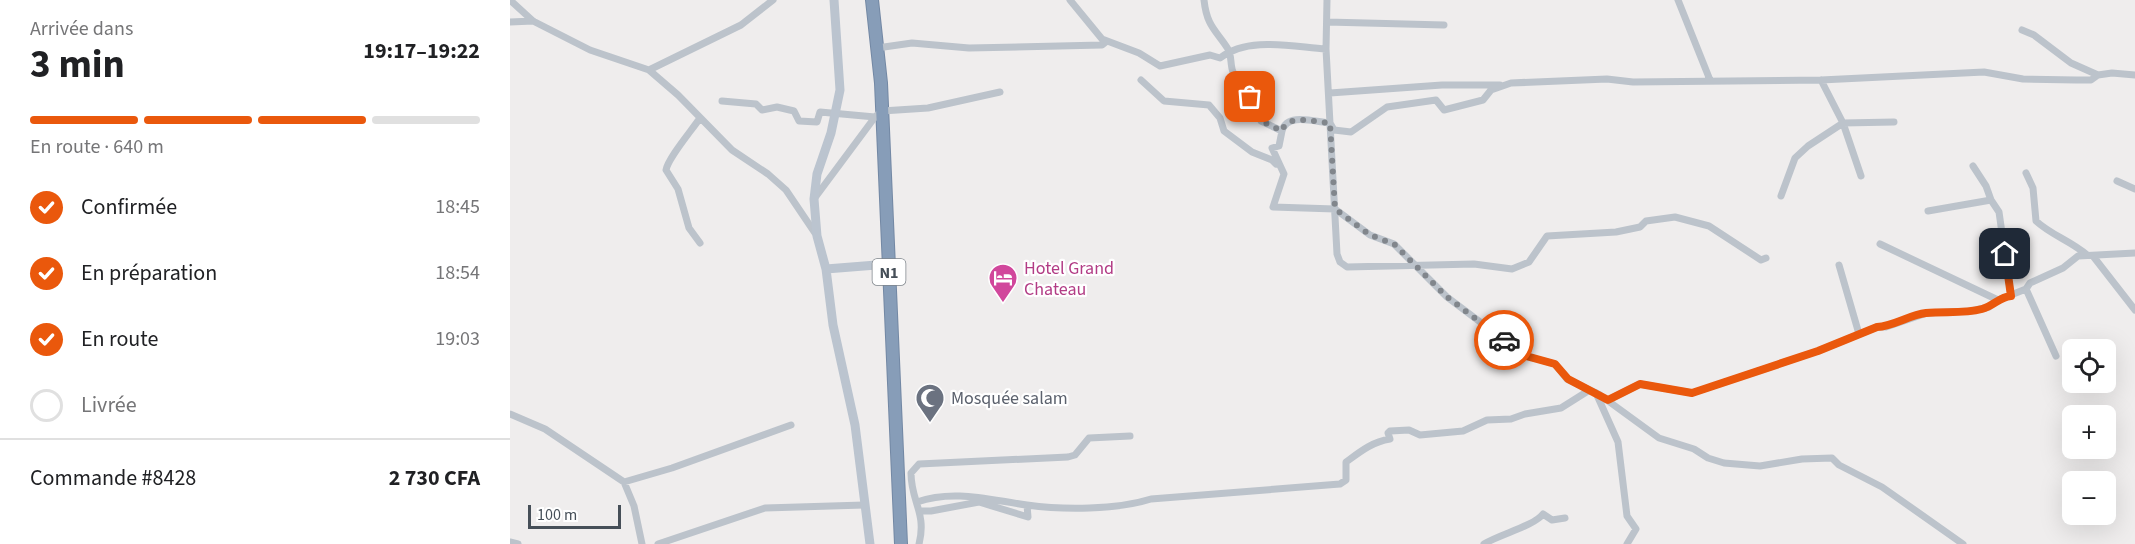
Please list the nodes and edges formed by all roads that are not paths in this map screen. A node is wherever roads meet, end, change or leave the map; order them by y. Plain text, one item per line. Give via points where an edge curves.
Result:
1 (510, 0) edge
2 (773, 0) edge
3 (834, 0) edge
4 (872, 0) edge
5 (1070, 0) edge
6 (1204, 0) edge
7 (1326, 0) edge
8 (1678, 0) edge
9 (533, 21) junction
10 (1328, 21) junction
11 (510, 22) edge
12 (1444, 26) dead end
13 (2022, 30) dead end
14 (1107, 41) junction
15 (878, 48) junction
16 (1326, 49) junction
17 (1229, 51) junction
18 (649, 70) junction
19 (2098, 75) junction
20 (2135, 75) edge
21 (1141, 80) dead end
22 (1710, 80) junction
23 (1821, 80) junction
24 (1502, 85) junction
25 (1000, 92) dead end
26 (1330, 93) junction
27 (722, 101) dead end
28 (834, 114) junction
29 (879, 114) junction
30 (700, 118) junction
31 (1894, 122) dead end
32 (1330, 123) junction
33 (1843, 123) junction
34 (1282, 131) junction
35 (1973, 166) dead end
36 (1281, 171) junction
37 (2026, 173) dead end
38 (1861, 176) dead end
39 (2116, 181) dead end
40 (2135, 189) edge
41 (1780, 196) dead end
42 (814, 199) junction
43 (1991, 200) junction
44 (1335, 209) junction
45 (1928, 211) dead end
46 (817, 236) junction
47 (700, 243) dead end
48 (1880, 244) dead end
49 (2135, 253) edge
50 (2090, 256) junction
51 (1766, 258) dead end
52 (889, 264) junction
53 (1416, 265) junction
54 (1839, 265) dead end
55 (826, 269) junction
56 (2026, 289) junction
57 (2011, 296) junction
58 (1998, 300) junction
59 (2135, 310) edge
60 (1859, 334) junction
61 (2056, 356) dead end
62 (1592, 392) junction
63 (1608, 400) junction
64 (510, 414) edge
65 (791, 425) dead end
66 (1130, 436) dead end
67 (624, 482) junction
68 (917, 502) junction
69 (864, 505) junction
70 (1027, 505) junction
71 (920, 511) junction
72 (1565, 518) dead end
73 (510, 542) edge
74 (518, 544) edge
75 (642, 544) edge
76 (658, 544) edge
77 (870, 544) edge
78 (902, 544) edge
79 (919, 544) edge
80 (1484, 544) edge
81 (1627, 544) edge
82 (1963, 544) edge

1 - 9 street
2 - 18 street via 741,25
3 - 28 street via 840,90
4 - 15 highway, N1
5 - 14 street via 1097,35
6 - 17 street via 1216,35
7 - 10 street
8 - 22 street
9 - 11 street
9 - 18 street via 590,50
10 - 12 street
10 - 16 street
13 - 19 street
14 - 15 street via 1102,45 969,48 912,43
14 - 17 street via 1160,66 1210,55 1220,58
15 - 29 highway, N1
16 - 17 street via 1246,46
16 - 26 street
17 - 34 street via 1232,69 1261,121
18 - 30 street
19 - 20 street
19 - 23 street via 2091,80 2023,79 1984,72
21 - 36 street via 1164,101 1209,105 1220,118 1224,131 1252,152 1272,160
22 - 23 street
22 - 24 street via 1607,79
23 - 33 street
24 - 26 street
24 - 32 street via 1491,90 1484,100 1452,110 1444,110 1436,100 1423,101 1380,110 1351,132 1334,130
25 - 29 street
26 - 32 street
27 - 28 street via 756,104 762,110 777,107 794,111 799,122 817,122 820,112
28 - 29 street
28 - 42 street
29 - 42 street
29 - 52 highway, N1
30 - 46 street via 732,150 786,190
30 - 47 street via 666,170 678,189 689,228
31 - 33 street
32 - 34 street via 1299,118
32 - 44 street
33 - 38 street
33 - 41 street via 1795,158
34 - 36 street via 1279,146 1272,148
35 - 43 street
36 - 44 street via 1284,174 1273,207
37 - 50 street via 2033,188 2036,221
39 - 40 street
42 - 46 street
43 - 45 street
43 - 57 street via 1999,212
44 - 53 street via 1370,235 1394,244
44 - 53 street via 1337,254 1347,267
46 - 55 street
48 - 58 street
49 - 50 street
50 - 56 street via 2078,256
50 - 59 street
51 - 53 street via 1761,260 1709,226 1666,217 1616,232 1547,236 1523,267
52 - 55 street
52 - 78 highway, N1
53 - 62 street via 1447,297 1526,356 1555,364 1568,379
54 - 60 street
55 - 69 street via 833,325 855,425
56 - 57 street
56 - 61 street
57 - 58 street
58 - 60 street via 1983,309 1927,313
60 - 63 street via 1692,393 1640,384
62 - 63 street
62 - 70 street via 1561,408 1487,420 1463,431 1420,435 1400,429 1390,431 1390,439 1370,444 1346,462 1346,480 1340,484 1151,500 1121,507
62 - 81 street via 1618,442 1627,516 1636,530
63 - 82 street via 1659,438 1724,464 1760,466 1833,458
64 - 67 street via 545,429
65 - 67 street
66 - 68 street via 1089,438 1075,455 1068,457 919,464 911,472 911,489
67 - 75 street
68 - 70 street via 947,495
68 - 71 street
69 - 76 street via 765,508
69 - 77 street
70 - 71 street via 1028,517 979,502
71 - 79 street via 923,519
72 - 80 street via 1552,520 1543,514 1539,520
73 - 74 street

